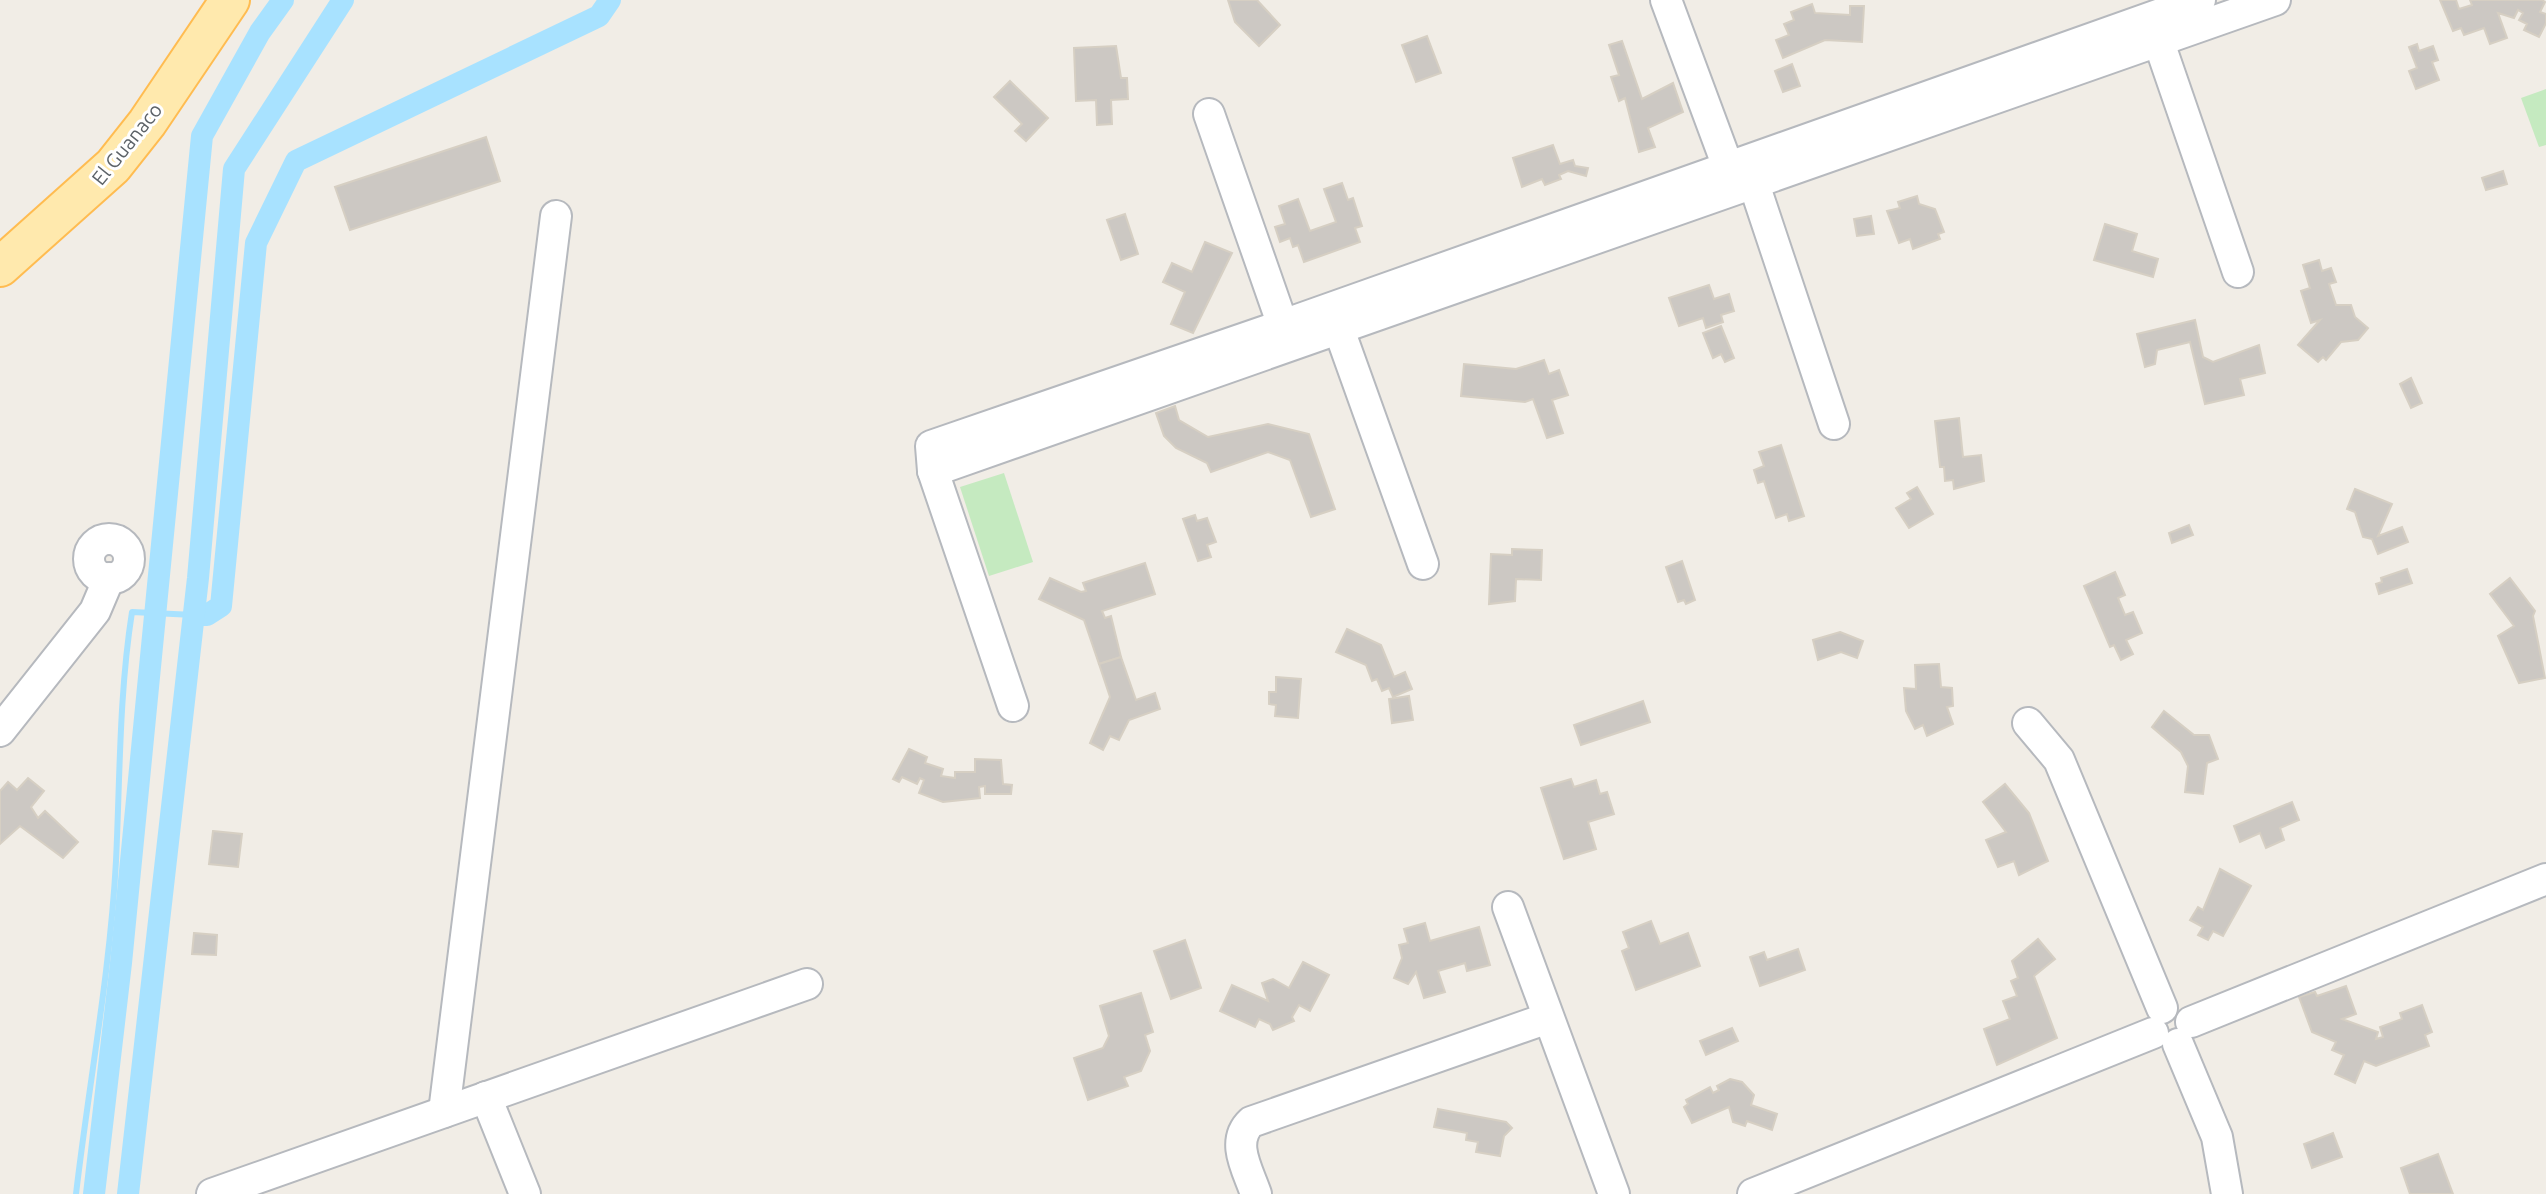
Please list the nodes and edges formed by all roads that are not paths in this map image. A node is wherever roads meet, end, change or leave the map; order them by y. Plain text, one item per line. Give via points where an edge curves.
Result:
1 (230, 0) edge
2 (1666, 0) edge
3 (2275, 0) edge
4 (2191, 8) edge
5 (2154, 29) junction
6 (1209, 114) dead end
7 (1743, 170) junction
8 (556, 216) dead end
9 (0, 267) edge
10 (2238, 272) dead end
11 (1335, 318) junction
12 (1286, 335) junction
13 (1834, 424) dead end
14 (1423, 564) dead end
15 (109, 578) dead end
16 (1013, 706) dead end
17 (2028, 723) dead end
18 (0, 731) edge
19 (2546, 879) edge
20 (1508, 907) dead end
21 (807, 984) dead end
22 (1548, 1018) junction
23 (2171, 1027) junction
24 (486, 1097) junction
25 (444, 1112) junction
26 (212, 1194) edge
27 (525, 1194) edge
28 (1256, 1194) edge
29 (1614, 1194) edge
30 (1753, 1194) edge
31 (2227, 1194) edge

1 - 9 main road, El Guanaco via 113,166
2 - 7 street
3 - 4 street
4 - 5 street
5 - 7 street
5 - 10 street
6 - 12 street
7 - 11 street
7 - 13 street
8 - 25 street
11 - 12 street
11 - 14 street
12 - 16 street via 932,458
15 - 18 street via 95,611
17 - 23 street via 2059,760
19 - 23 street
20 - 22 street
21 - 24 street
22 - 28 street via 1251,1122 1240,1147
22 - 29 street
23 - 30 street
23 - 31 street via 2217,1137
24 - 25 street
24 - 27 street
25 - 26 street

